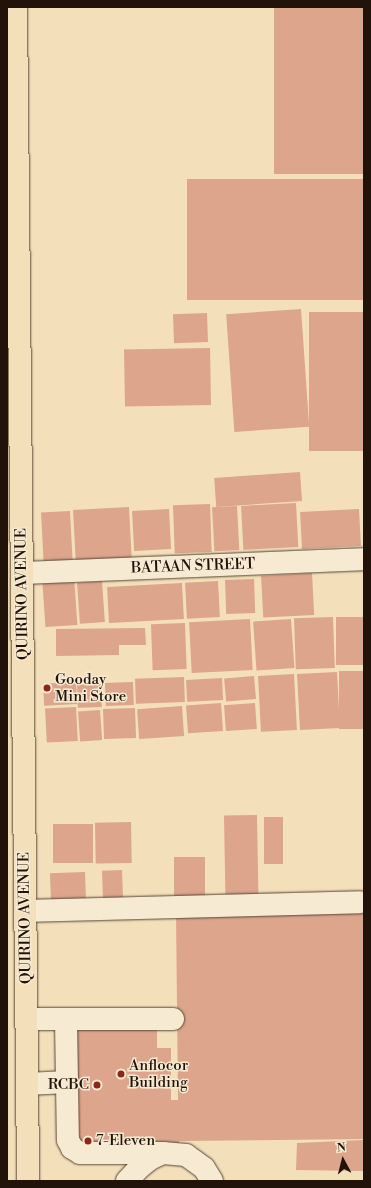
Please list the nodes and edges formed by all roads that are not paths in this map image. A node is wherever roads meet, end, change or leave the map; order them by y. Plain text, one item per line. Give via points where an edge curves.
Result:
1 (16, 7) edge
2 (12, 50) edge
3 (14, 393) edge
4 (364, 559) edge
5 (22, 573) junction
6 (360, 902) dead end
7 (25, 911) junction
8 (173, 1018) dead end
9 (26, 1019) junction
10 (66, 1019) junction
11 (67, 1082) junction
12 (27, 1084) junction
13 (163, 1153) junction
14 (28, 1181) edge
15 (127, 1181) edge
16 (212, 1181) edge

1 - 2 main road, QUIRINO AVENUE
2 - 3 main road, QUIRINO AVENUE
3 - 5 main road, QUIRINO AVENUE
4 - 5 street, BATAAN STREET
5 - 7 main road, QUIRINO AVENUE
6 - 7 street
7 - 9 main road, QUIRINO AVENUE
8 - 10 street
9 - 10 street
9 - 12 main road, QUIRINO AVENUE
10 - 11 street
11 - 12 street
11 - 13 street via 68,1140 72,1148 80,1153
12 - 14 main road, QUIRINO AVENUE
13 - 15 street via 144,1163
13 - 16 street via 190,1157 204,1168

